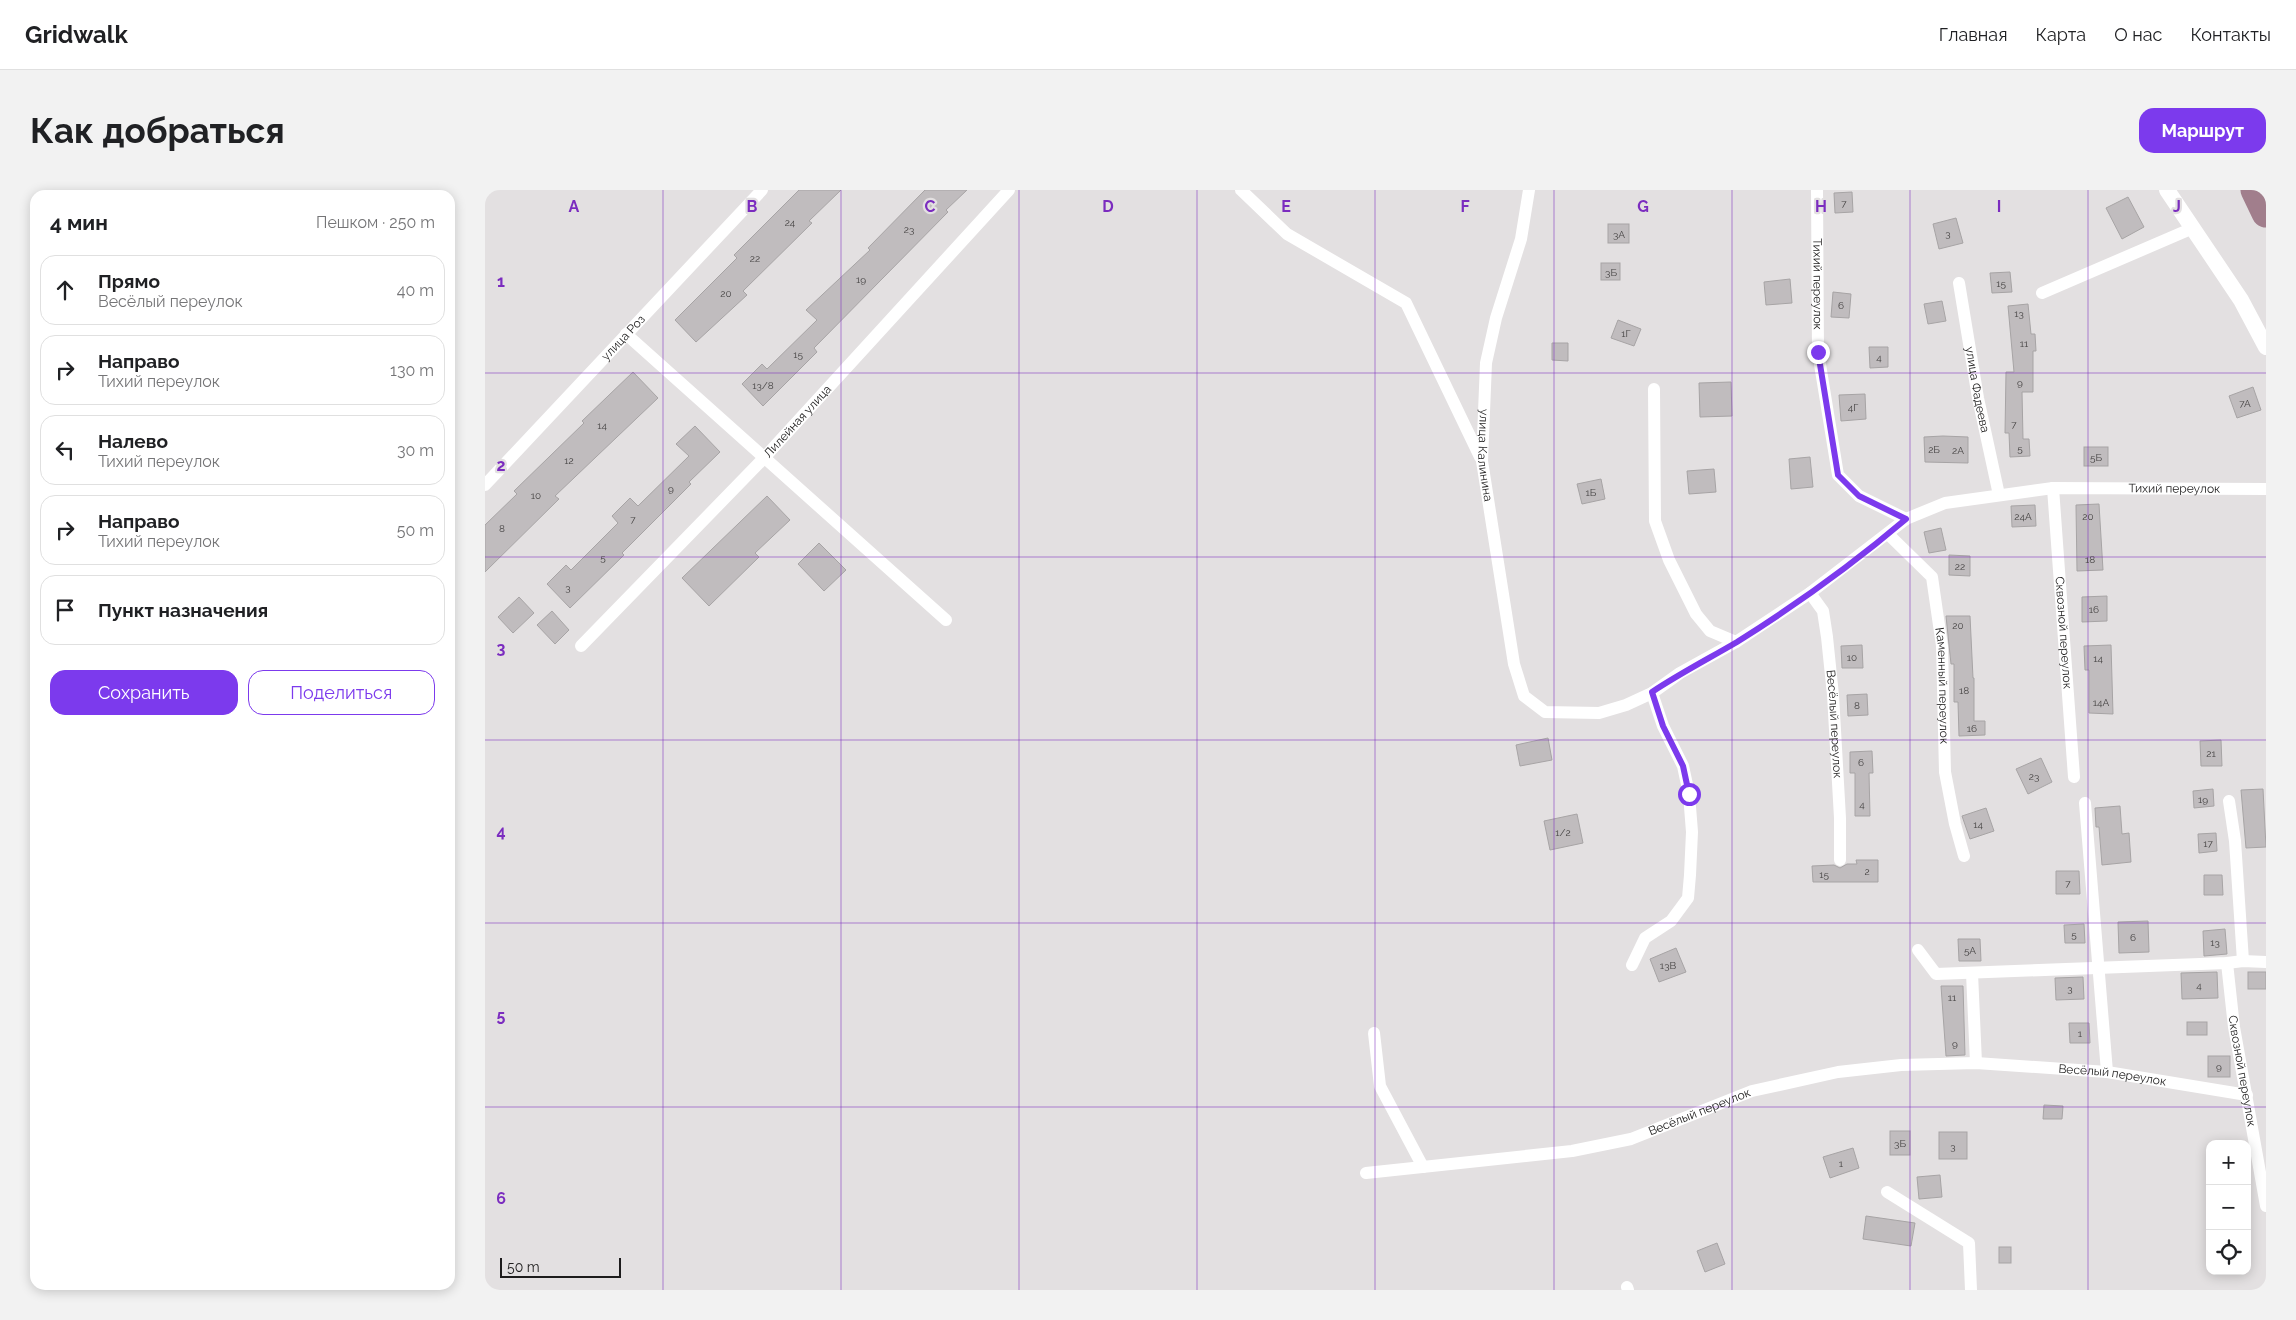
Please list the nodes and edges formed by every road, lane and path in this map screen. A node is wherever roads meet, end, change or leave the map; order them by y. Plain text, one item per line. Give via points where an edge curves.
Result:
1 (762, 190) edge
2 (1009, 190) edge
3 (1241, 190) edge
4 (1529, 190) edge
5 (1817, 190) edge
6 (2167, 190) edge
7 (2193, 228) junction
8 (1959, 284) dead end
9 (2042, 293) dead end
10 (626, 334) junction
11 (2266, 347) edge
12 (1654, 390) dead end
13 (764, 458) junction
14 (1482, 461) junction
15 (485, 485) edge
16 (2053, 488) junction
17 (2266, 489) edge
18 (1999, 495) junction
19 (1906, 519) junction
20 (1888, 534) junction
21 (1810, 593) junction
22 (946, 620) dead end
23 (1736, 642) junction
24 (581, 646) dead end
25 (1652, 692) junction
26 (1545, 712) joint
27 (2074, 777) dead end
28 (2229, 801) dead end
29 (2085, 803) dead end
30 (1964, 856) dead end
31 (1841, 860) dead end
32 (1918, 950) dead end
33 (2243, 961) junction
34 (2266, 962) edge
35 (2227, 963) junction
36 (1632, 965) dead end
37 (2097, 969) junction
38 (1972, 973) junction
39 (1374, 1033) dead end
40 (1976, 1062) junction
41 (2107, 1072) junction
42 (2247, 1095) junction
43 (1423, 1167) junction
44 (1365, 1173) dead end
45 (1887, 1192) dead end
46 (2266, 1206) edge
47 (1971, 1290) edge

1 - 10 street, улица Роз
2 - 13 street, Лилейная улица
3 - 14 street via 1287,234 1406,303
4 - 14 street, улица Калинина via 1521,239 1485,363
5 - 19 street, Тихий переулок via 1818,352 1838,475 1859,496
6 - 7 street
7 - 9 street
7 - 11 street via 2241,300
8 - 18 street, улица Фадеева via 1977,398
10 - 13 street
10 - 15 street, улица Роз
12 - 23 street via 1655,521 1669,560 1696,614 1710,631
13 - 22 street
13 - 24 street, Лилейная улица
14 - 26 street, улица Калинина via 1513,664 1524,696
16 - 17 street, Тихий переулок
16 - 18 street, Тихий переулок
16 - 27 street, Сквозной переулок
18 - 19 street, Тихий переулок via 1945,503
19 - 20 street, Тихий переулок
20 - 21 street, Тихий переулок
20 - 30 street, Каменный переулок via 1932,577 1942,646 1945,772
21 - 23 street, Тихий переулок
21 - 31 street, Весёлый переулок via 1823,611 1827,637 1841,818
23 - 25 street, Тихий переулок
25 - 26 street, Тихий переулок via 1599,713
25 - 36 street via 1663,726 1683,766 1689,794 1692,832 1690,875 1688,898 1671,921 1645,938
28 - 33 street
29 - 37 street
32 - 38 street via 1936,974
33 - 34 street
33 - 35 street
35 - 37 street
35 - 42 street, Сквозной переулок via 2234,1027
37 - 38 street
37 - 41 street
38 - 40 street
39 - 43 street via 1380,1086
40 - 41 street, Весёлый переулок
40 - 43 street, Весёлый переулок via 1838,1072 1752,1091 1631,1140 1572,1151
41 - 42 street, Весёлый переулок
42 - 46 street, Сквозной переулок
43 - 44 street, Весёлый переулок
45 - 47 street via 1969,1243

